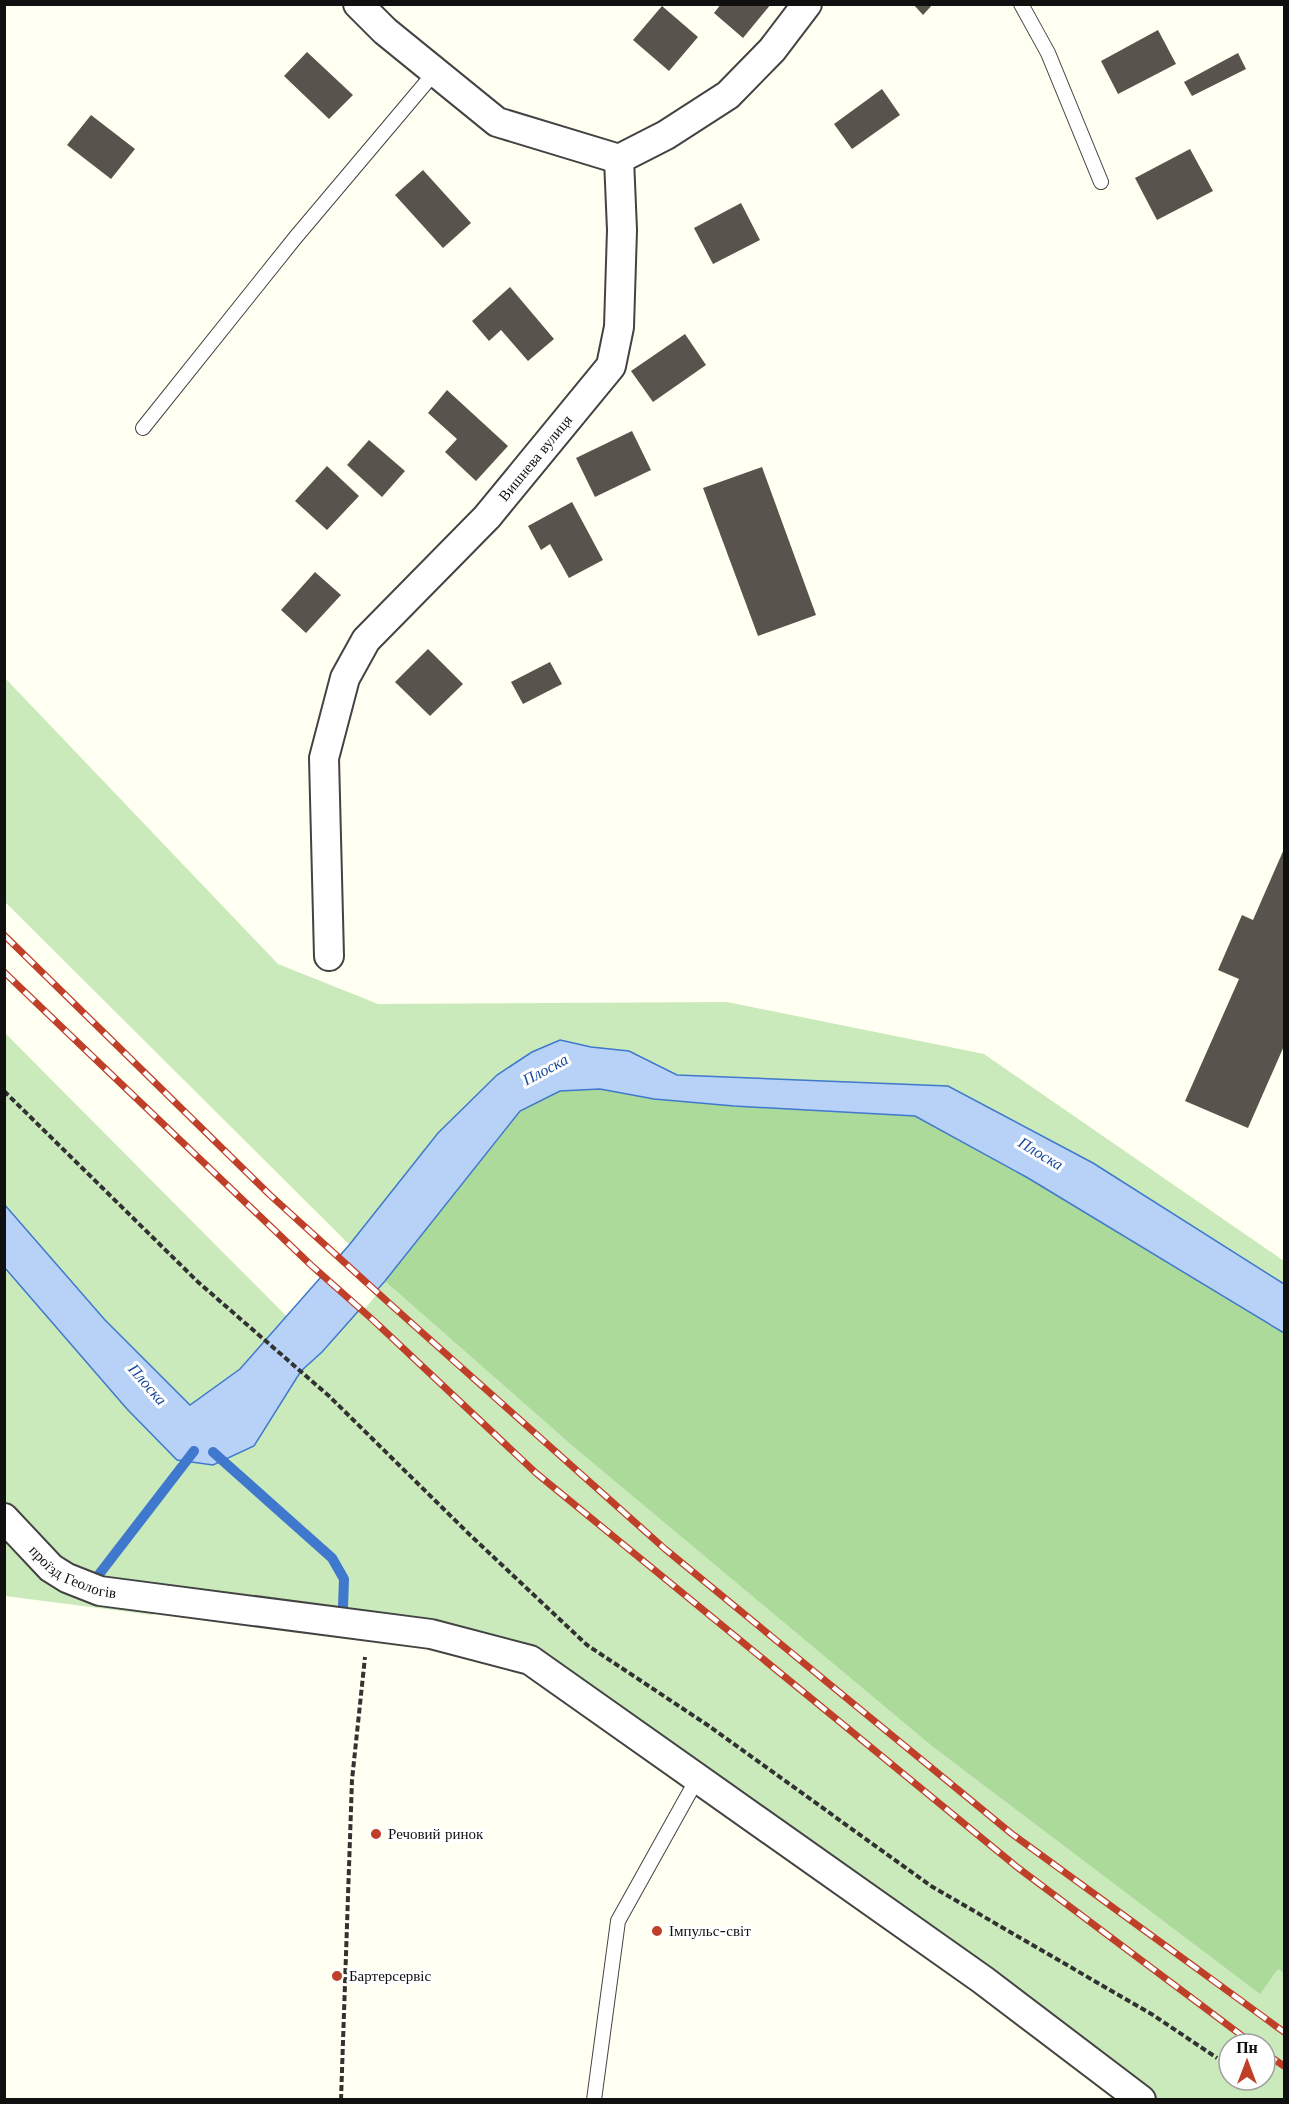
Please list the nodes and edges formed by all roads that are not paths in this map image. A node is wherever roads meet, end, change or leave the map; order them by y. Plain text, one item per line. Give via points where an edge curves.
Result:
1 (358, 4) edge
2 (807, 4) edge
3 (1021, 4) edge
4 (435, 72) junction
5 (619, 159) junction
6 (1101, 182) dead end
7 (143, 428) dead end
8 (328, 956) dead end
9 (4, 1518) edge
10 (697, 1779) junction
11 (594, 2100) edge
12 (1141, 2100) edge

1 - 4 street via 385,32
2 - 5 street via 772,50 728,95 666,135
3 - 6 lane via 1048,53
4 - 5 street via 497,122
4 - 7 lane
5 - 8 street, Вишнева вулиця via 619,327 611,366 487,517 366,640 345,678 324,758
9 - 10 street, проїзд Геологів via 51,1568 100,1591 431,1634 530,1660
10 - 11 lane via 618,1921
10 - 12 street, проїзд Геологів via 983,1980

